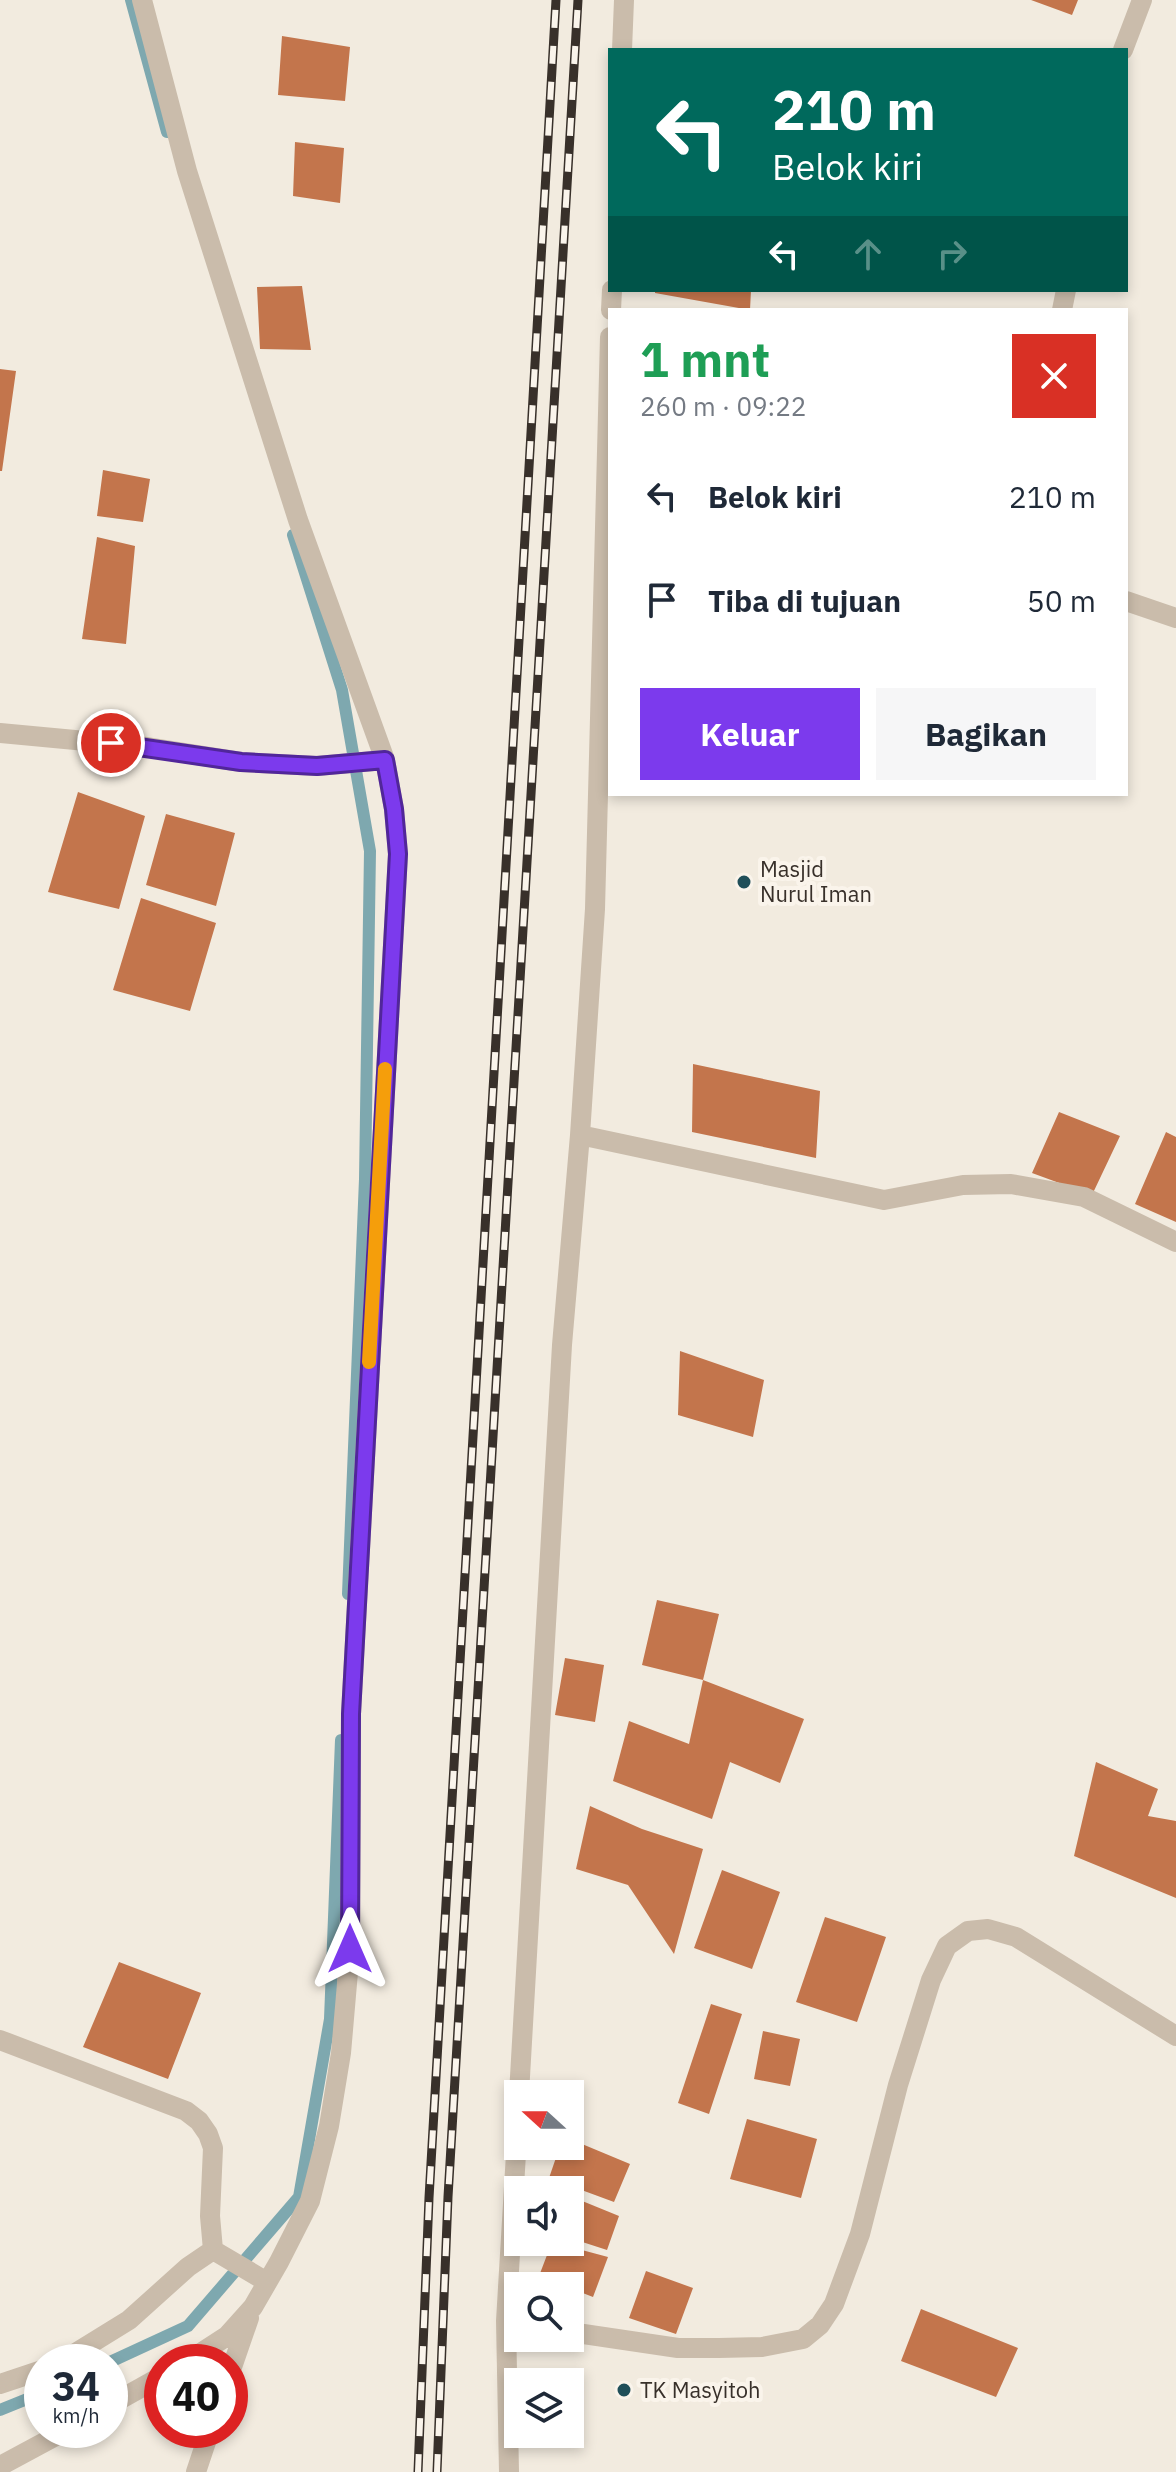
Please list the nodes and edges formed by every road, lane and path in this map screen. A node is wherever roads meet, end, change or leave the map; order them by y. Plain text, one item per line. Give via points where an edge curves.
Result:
1 (142, 0) edge
2 (624, 0) edge
3 (1142, 0) edge
4 (622, 48) edge
5 (1124, 48) edge
6 (608, 424) edge
7 (1128, 602) edge
8 (1176, 618) edge
9 (0, 733) edge
10 (380, 761) junction
11 (580, 1135) junction
12 (1176, 1242) edge
13 (1176, 2036) edge
14 (0, 2040) edge
15 (520, 2080) edge
16 (517, 2160) edge
17 (217, 2252) junction
18 (513, 2272) edge
19 (260, 2278) junction
20 (253, 2307) junction
21 (584, 2334) edge
22 (90, 2344) edge
23 (215, 2344) edge
24 (240, 2344) edge
25 (511, 2352) edge
26 (24, 2376) edge
27 (0, 2384) edge
28 (34, 2448) edge
29 (204, 2448) edge
30 (0, 2466) edge
31 (196, 2472) edge
32 (509, 2472) edge

1 - 10 street via 187,171
2 - 4 street
3 - 5 street
6 - 11 street via 595,909
7 - 8 street
9 - 10 street via 241,762 317,766
10 - 19 street via 394,809 398,854 351,1714 350,1949 341,2053 310,2201
11 - 12 street via 884,1200 963,1185 1011,1184 1084,1197
11 - 15 street via 562,1345
13 - 21 street via 1016,1937 988,1929 968,1931 947,1946 931,1980 860,2234 834,2304 820,2325 803,2339 762,2347 678,2348
14 - 17 street via 186,2111 199,2121 213,2148 210,2216
16 - 18 street
17 - 19 street
17 - 22 street via 188,2267 129,2320
19 - 20 street
20 - 23 street
20 - 24 street
25 - 32 street
26 - 27 street
28 - 30 street
29 - 31 street

